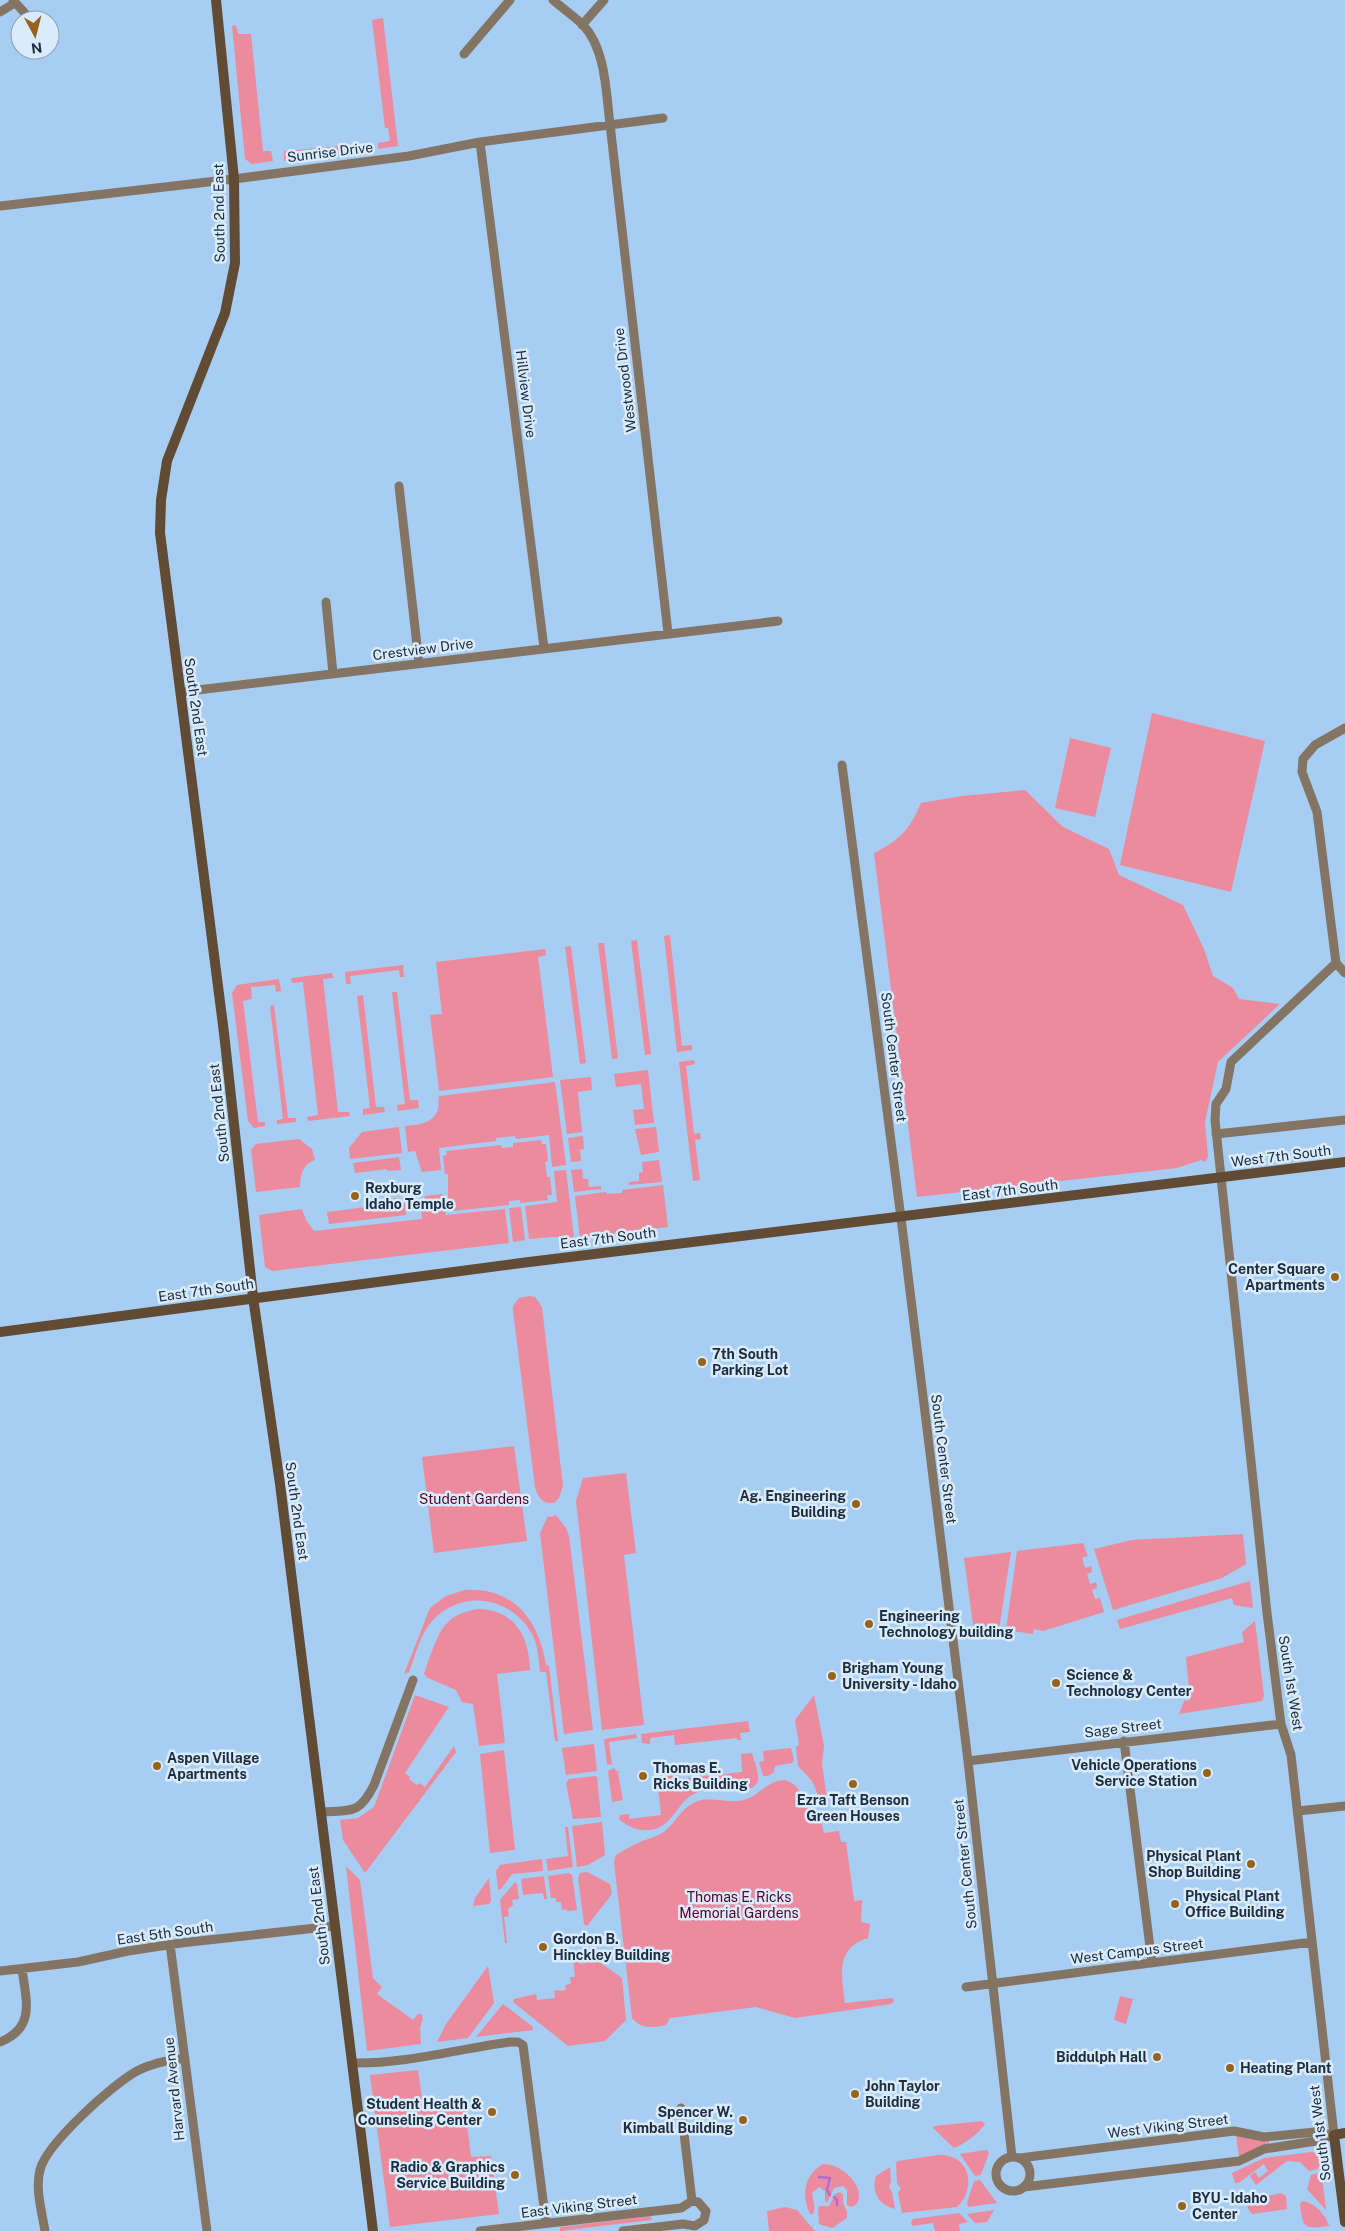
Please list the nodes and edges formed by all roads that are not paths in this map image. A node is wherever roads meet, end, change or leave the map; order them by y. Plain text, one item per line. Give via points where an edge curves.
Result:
1 (216, 0) edge
2 (510, 0) edge
3 (552, 0) edge
4 (604, 0) edge
5 (14, 1) edge
6 (0, 12) edge
7 (582, 25) junction
8 (464, 54) dead end
9 (663, 118) dead end
10 (610, 124) junction
11 (480, 142) junction
12 (234, 179) junction
13 (0, 206) edge
14 (399, 486) dead end
15 (326, 602) dead end
16 (778, 621) dead end
17 (668, 634) junction
18 (544, 648) junction
19 (419, 664) junction
20 (334, 674) junction
21 (181, 692) junction
22 (1345, 728) edge
23 (842, 765) dead end
24 (1336, 963) junction
25 (1345, 974) edge
26 (1345, 1120) edge
27 (1216, 1134) junction
28 (1345, 1162) edge
29 (1220, 1177) junction
30 (901, 1218) junction
31 (253, 1297) junction
32 (0, 1332) edge
33 (413, 1680) dead end
34 (1281, 1724) junction
35 (1124, 1741) junction
36 (968, 1761) junction
37 (1345, 1806) edge
38 (1298, 1811) junction
39 (321, 1812) junction
40 (334, 1926) junction
41 (1312, 1942) junction
42 (170, 1944) junction
43 (1152, 1963) junction
44 (22, 1969) junction
45 (0, 1972) edge
46 (992, 1983) junction
47 (966, 1986) dead end
48 (0, 2042) edge
49 (185, 2058) junction
50 (352, 2063) junction
51 (681, 2108) dead end
52 (1345, 2133) edge
53 (1334, 2135) junction
54 (1016, 2158) junction
55 (1024, 2187) junction
56 (692, 2202) junction
57 (546, 2220) junction
58 (1345, 2222) edge
59 (696, 2229) edge
60 (45, 2231) edge
61 (207, 2231) edge
62 (373, 2231) edge
63 (480, 2231) edge
64 (623, 2231) edge

1 - 12 main road, South 2nd East
2 - 8 street
3 - 7 street, Westwood Drive
4 - 7 street
5 - 6 street
7 - 10 street, Westwood Drive via 601,60
9 - 10 street, Sunrise Drive
10 - 11 street, Sunrise Drive
10 - 17 street, Westwood Drive
11 - 12 street, Sunrise Drive via 409,156
11 - 18 street, Hillview Drive
12 - 13 street, Sunrise Drive
12 - 21 main road, South 2nd East via 236,230 231,287 218,330 167,461 161,500 160,533
14 - 19 street
15 - 20 street
16 - 17 street, Crestview Drive
17 - 18 street, Crestview Drive
18 - 19 street, Crestview Drive
19 - 20 street, Crestview Drive
20 - 21 street, Crestview Drive
21 - 31 main road, South 2nd East
22 - 24 street via 1315,745 1303,759 1302,772 1317,812
23 - 30 street, South Center Street
24 - 25 street
24 - 27 street, South 1st West via 1231,1062 1226,1089 1216,1104
26 - 27 street
27 - 29 street, South 1st West
28 - 29 main road, West 7th South
29 - 30 main road, East 7th South
29 - 34 street, South 1st West
30 - 31 main road, East 7th South
30 - 36 street, South Center Street
31 - 32 main road, East 7th South
31 - 39 main road, South 2nd East
33 - 39 street via 365,1802 358,1808
34 - 35 street, Sage Street
34 - 38 street, South 1st West via 1291,1755
35 - 36 street, Sage Street
35 - 43 street
36 - 46 street, South Center Street
37 - 38 street
38 - 41 street, South 1st West
39 - 40 main road, South 2nd East
40 - 42 street, East 5th South
40 - 50 main road, South 2nd East
41 - 43 street, West Campus Street
41 - 53 street, South 1st West
42 - 44 street, East 5th South
42 - 49 street, Harvard Avenue
43 - 46 street, West Campus Street
44 - 45 street, East 5th South
44 - 48 street via 26,2013 17,2033
46 - 47 street, West Campus Street
46 - 54 street, South Center Street
49 - 60 street via 137,2071 66,2130 40,2170
49 - 61 street, Harvard Avenue
50 - 57 street via 366,2064 510,2042 524,2045
50 - 62 main road, South 2nd East
51 - 56 street
52 - 53 main road
53 - 54 street, West Viking Street via 1315,2132 1264,2137 1234,2131
53 - 55 street via 1264,2149 1238,2161
53 - 58 main road, South 1st West
54 - 55 street via 1024,2160 1030,2169 1029,2180
54 - 55 street via 1006,2158 998,2166 998,2182 1011,2190
56 - 57 street, East Viking Street via 681,2208
56 - 59 street via 698,2202 706,2211 704,2220
57 - 63 street, East Viking Street
59 - 64 street via 683,2224

